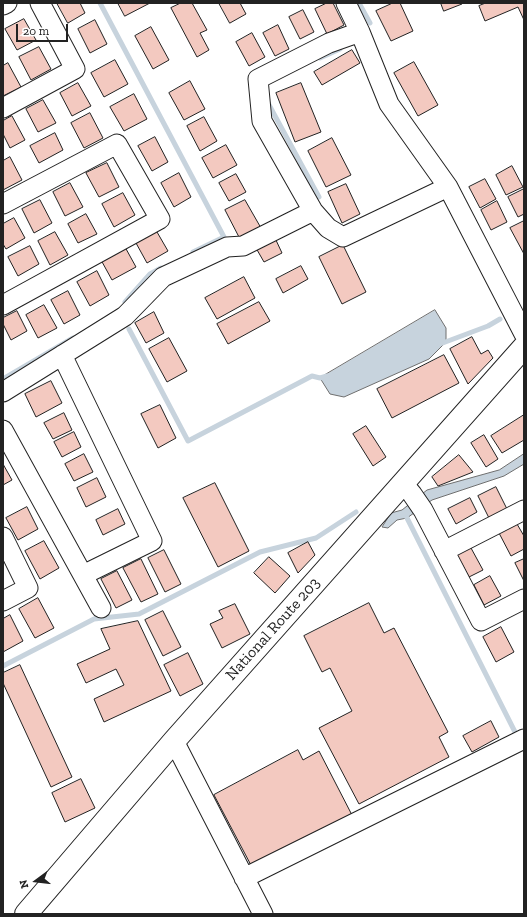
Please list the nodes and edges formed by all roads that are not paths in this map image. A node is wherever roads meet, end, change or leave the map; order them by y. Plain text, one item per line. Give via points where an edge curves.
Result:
1 (7, 3) edge
2 (40, 3) edge
3 (346, 3) edge
4 (3, 5) edge
5 (360, 32) junction
6 (3, 108) edge
7 (448, 187) junction
8 (3, 204) edge
9 (313, 211) junction
10 (3, 305) edge
11 (524, 334) edge
12 (524, 347) edge
13 (62, 355) junction
14 (3, 392) edge
15 (3, 430) edge
16 (408, 488) junction
17 (524, 510) edge
18 (3, 537) edge
19 (444, 551) junction
20 (83, 575) junction
21 (524, 600) edge
22 (3, 602) edge
23 (101, 608) dead end
24 (524, 739) edge
25 (174, 741) junction
26 (244, 878) junction
27 (26, 914) edge
28 (263, 914) edge

1 - 4 street
2 - 6 street via 76,69
3 - 5 street
5 - 7 street via 389,104
5 - 9 street via 329,43 258,79 262,120
7 - 9 street via 343,237 328,228
7 - 11 street
8 - 10 street via 117,144 160,219
9 - 13 street via 243,246 227,247 163,277 125,316
12 - 16 highway, National Route 203
13 - 14 street
13 - 20 street via 152,541
15 - 20 street
16 - 19 street via 423,510
16 - 25 highway, National Route 203
17 - 19 street
18 - 22 street via 28,588
19 - 21 street via 481,621
20 - 23 street
24 - 26 street
25 - 26 street
25 - 27 highway, National Route 203
26 - 28 street

